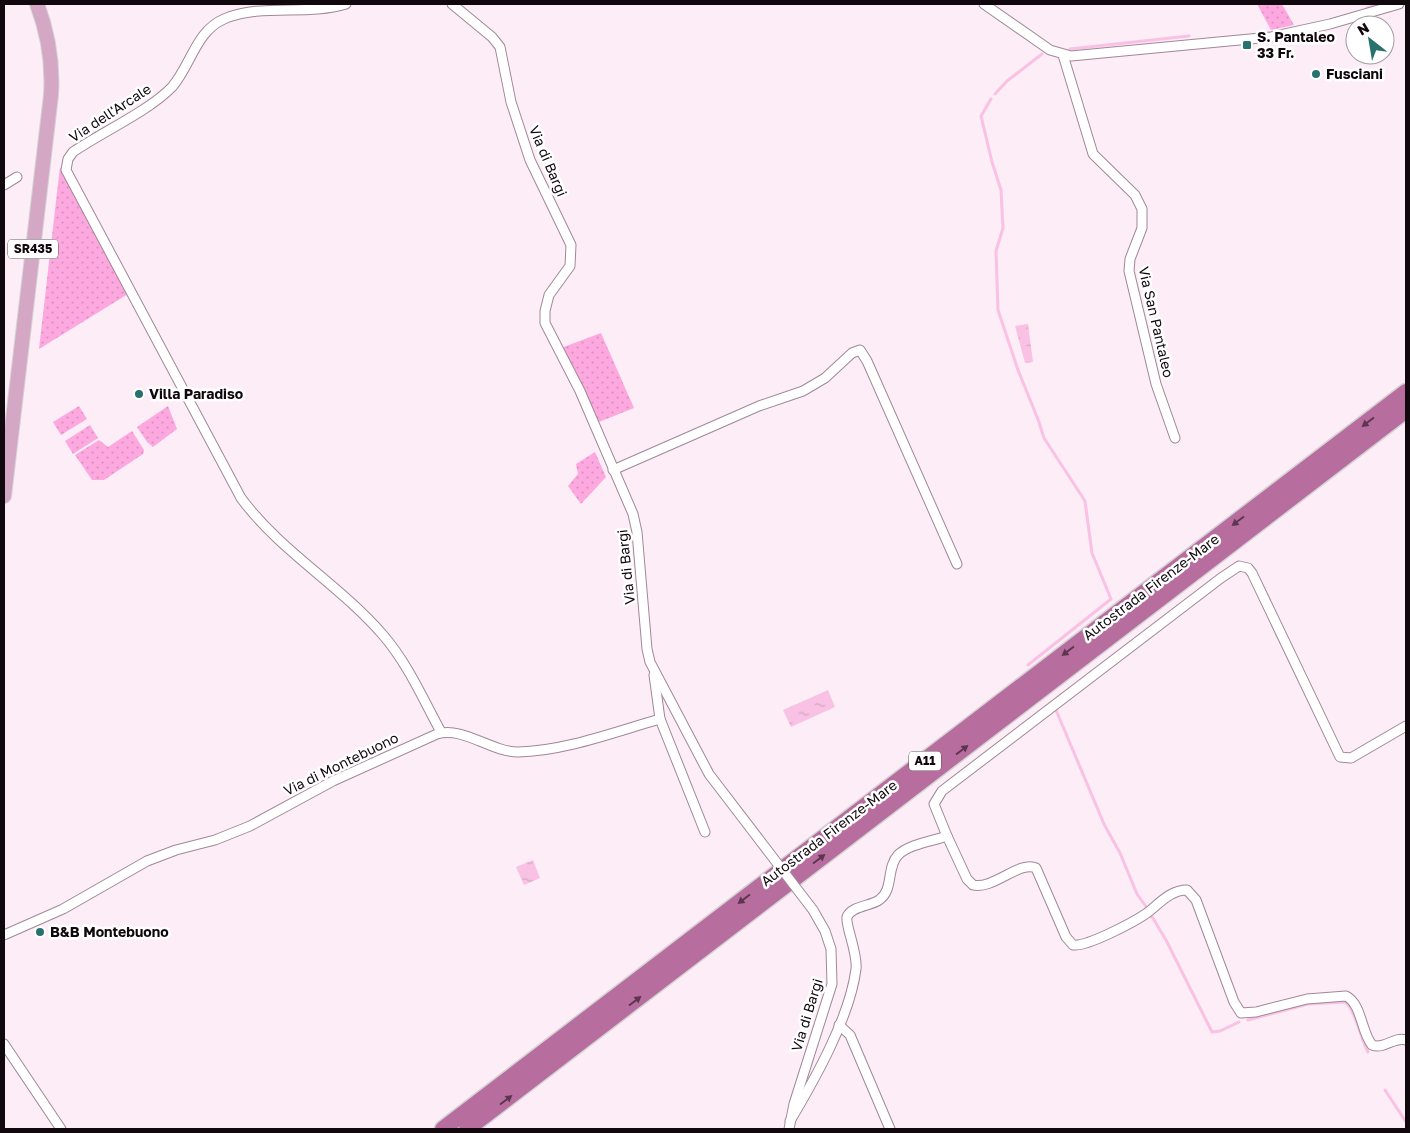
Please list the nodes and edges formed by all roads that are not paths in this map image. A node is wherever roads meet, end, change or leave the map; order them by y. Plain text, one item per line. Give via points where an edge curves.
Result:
1 (37, 4) edge
2 (346, 4) edge
3 (452, 4) edge
4 (984, 4) edge
5 (1399, 4) edge
6 (1063, 56) junction
7 (17, 177) dead end
8 (4, 184) edge
9 (1406, 392) edge
10 (1406, 410) edge
11 (1175, 438) dead end
12 (613, 470) junction
13 (4, 496) edge
14 (957, 564) dead end
15 (653, 670) junction
16 (660, 719) junction
17 (1406, 726) edge
18 (441, 732) junction
19 (704, 832) dead end
20 (947, 836) junction
21 (4, 935) edge
22 (839, 1025) junction
23 (1406, 1040) edge
24 (4, 1044) edge
25 (789, 1125) edge
26 (60, 1129) edge
27 (443, 1129) edge
28 (467, 1129) edge
29 (890, 1129) edge

1 - 13 main road, SR435 via 51,61 52,95
2 - 18 street, Via dell'Arcale via 242,14 217,22 206,31 168,91 70,155 66,166 70,180 241,498 263,524 383,635 405,663
3 - 12 street, Via di Bargi via 500,47 511,102 530,160 571,245 570,266 550,295 544,311 545,323 577,385
4 - 6 street
5 - 6 street via 1271,37
6 - 11 street, Via San Pantaleo via 1093,154 1135,195 1142,209 1142,228 1130,259 1129,271 1156,384
7 - 8 street
9 -> 27 highway, Autostrada Firenze-Mare / A11
28 -> 10 highway, Autostrada Firenze-Mare / A11
12 - 14 street via 759,406 803,391 860,350
12 - 15 street, Via di Bargi via 638,532 647,649
15 - 16 street
15 - 25 street, Via di Bargi, bridge via 709,774 813,910 831,948 832,984
16 - 18 street via 567,744 520,752
16 - 19 street
17 - 20 street via 1351,758 1340,757 1252,573 1248,568 1239,566 942,791 934,804
18 - 21 street, Via di Montebuono via 333,781 250,826 147,861 63,909
20 - 22 street via 899,854 892,865 883,896 848,916 856,967 848,1004
20 - 23 street via 972,885 988,884 1027,866 1036,868 1067,940 1075,945 1144,915 1172,894 1188,891 1196,900 1241,1013 1307,998 1346,996 1353,1002 1367,1038 1374,1046
22 - 25 street
22 - 29 street via 850,1035
24 - 26 street

